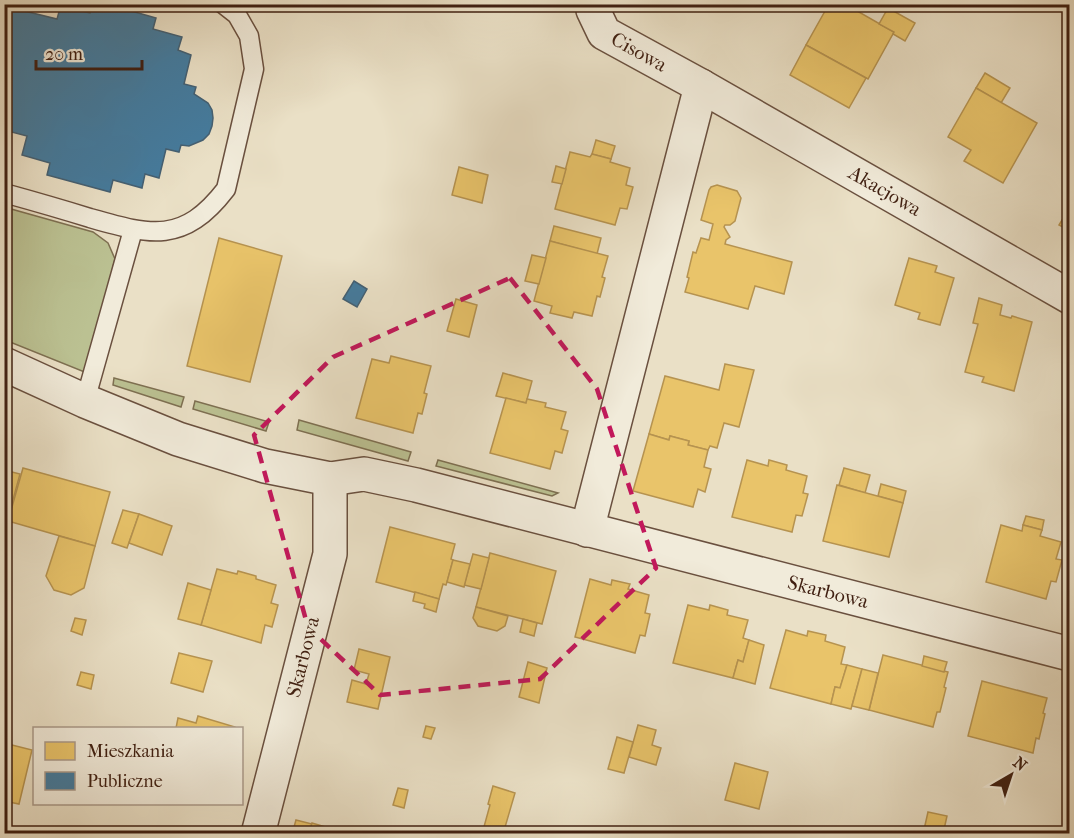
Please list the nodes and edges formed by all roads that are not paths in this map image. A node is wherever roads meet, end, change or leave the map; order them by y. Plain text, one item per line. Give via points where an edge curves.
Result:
1 (223, 4) edge
2 (594, 4) edge
3 (701, 86) junction
4 (4, 193) edge
5 (133, 230) junction
6 (1070, 297) edge
7 (4, 364) edge
8 (85, 401) junction
9 (330, 479) junction
10 (587, 530) junction
11 (1070, 654) edge
12 (258, 834) edge

1 - 5 lane via 237,15 249,36 254,69 226,189 198,219 175,229
2 - 3 street, Cisowa via 604,33
3 - 6 street, Akacjowa
3 - 10 street
4 - 5 lane
5 - 8 lane
7 - 8 street, Skarbowa
8 - 9 street, Skarbowa via 178,439 266,466
9 - 10 street, Skarbowa via 364,474
9 - 12 street, Skarbowa via 330,554
10 - 11 street, Skarbowa

